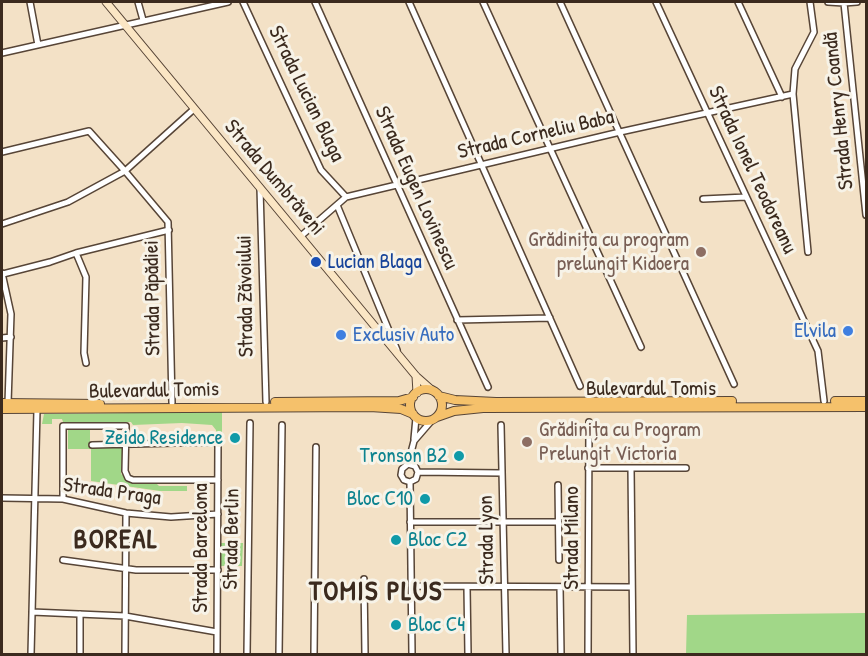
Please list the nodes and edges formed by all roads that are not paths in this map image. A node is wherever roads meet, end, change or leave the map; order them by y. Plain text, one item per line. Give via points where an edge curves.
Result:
1 (30, 2) edge
2 (106, 2) edge
3 (138, 2) edge
4 (226, 2) edge
5 (243, 2) edge
6 (315, 2) edge
7 (409, 2) edge
8 (483, 2) edge
9 (560, 2) edge
10 (656, 2) edge
11 (738, 2) edge
12 (810, 2) edge
13 (828, 2) edge
14 (857, 2) edge
15 (844, 3) junction
16 (142, 20) junction
17 (126, 25) junction
18 (38, 45) junction
19 (2, 53) edge
20 (793, 94) junction
21 (782, 97) junction
22 (194, 109) junction
23 (707, 113) junction
24 (620, 132) junction
25 (550, 148) junction
26 (2, 152) edge
27 (482, 165) junction
28 (125, 171) junction
29 (397, 185) junction
30 (260, 188) junction
31 (346, 197) junction
32 (746, 197) junction
33 (704, 199) dead end
34 (337, 205) junction
35 (867, 215) edge
36 (2, 224) edge
37 (169, 230) junction
38 (301, 236) junction
39 (808, 252) dead end
40 (76, 253) junction
41 (2, 274) edge
42 (550, 318) junction
43 (457, 320) junction
44 (10, 337) junction
45 (2, 338) edge
46 (641, 347) dead end
47 (398, 354) junction
48 (86, 363) dead end
49 (416, 376) junction
50 (734, 384) dead end
51 (580, 386) dead end
52 (488, 387) dead end
53 (436, 393) junction
54 (415, 395) junction
55 (824, 401) junction
56 (867, 401) edge
57 (266, 402) junction
58 (172, 403) junction
59 (4, 405) edge
60 (867, 407) edge
61 (37, 410) junction
62 (415, 416) junction
63 (435, 418) junction
64 (588, 422) dead end
65 (250, 423) dead end
66 (282, 424) dead end
67 (501, 426) dead end
68 (414, 441) junction
69 (125, 445) junction
70 (92, 446) dead end
71 (316, 447) dead end
72 (408, 465) junction
73 (588, 468) junction
74 (631, 468) junction
75 (686, 468) dead end
76 (418, 472) junction
77 (502, 473) junction
78 (218, 480) junction
79 (410, 482) junction
80 (558, 485) dead end
81 (2, 498) edge
82 (63, 499) junction
83 (35, 500) junction
84 (126, 513) junction
85 (218, 514) junction
86 (410, 522) junction
87 (558, 522) junction
88 (503, 523) junction
89 (63, 560) dead end
90 (559, 560) dead end
91 (126, 569) junction
92 (218, 570) junction
93 (364, 579) dead end
94 (411, 586) junction
95 (467, 587) junction
96 (504, 587) junction
97 (560, 587) junction
98 (588, 587) junction
99 (632, 587) junction
100 (32, 612) junction
101 (80, 614) junction
102 (125, 616) junction
103 (217, 632) junction
104 (31, 654) edge
105 (80, 654) edge
106 (125, 654) edge
107 (217, 654) edge
108 (247, 654) edge
109 (279, 654) edge
110 (314, 654) edge
111 (364, 654) edge
112 (412, 654) edge
113 (468, 654) edge
114 (506, 654) edge
115 (561, 654) edge
116 (588, 654) edge
117 (633, 654) edge

1 - 18 street
2 - 17 street, Strada Dumbrăveni
3 - 16 street
4 - 16 street
5 - 31 street, Strada Lucian Blaga via 321,170
6 - 29 street, Strada Eugen Lovinescu
7 - 27 street
8 - 25 street
9 - 24 street
10 - 23 street, Strada Ionel Teodoreanu
11 - 21 street
12 - 20 street via 814,32 795,69
13 - 15 street
14 - 15 street
15 - 35 street, Strada Henry Coandă
16 - 17 street
17 - 18 street
17 - 22 street, Strada Dumbrăveni
18 - 19 street
20 - 21 street, Strada Corneliu Baba
20 - 39 street
21 - 23 street, Strada Corneliu Baba
22 - 28 street
22 - 30 street, Strada Dumbrăveni
23 - 24 street, Strada Corneliu Baba
23 - 32 street, Strada Ionel Teodoreanu
24 - 25 street, Strada Corneliu Baba
24 - 50 street
25 - 27 street, Strada Corneliu Baba
25 - 46 street
26 - 28 street, Strada Păpădiei via 89,131
27 - 29 street, Strada Corneliu Baba
27 - 42 street
28 - 36 street via 68,202
28 - 37 street, Strada Păpădiei via 168,222
29 - 31 street, Strada Corneliu Baba
29 - 43 street, Strada Eugen Lovinescu
30 - 38 street, Strada Dumbrăveni
30 - 57 street, Strada Zăvoiului
31 - 34 street, Strada Corneliu Baba
32 - 33 street
32 - 55 street, Strada Ionel Teodoreanu via 818,351
34 - 38 street, Strada Corneliu Baba
34 - 47 street
37 - 40 street
37 - 58 street, Strada Păpădiei
38 - 47 street, Strada Dumbrăveni
40 - 41 street
40 - 48 street via 86,277
41 - 44 street via 11,314
42 - 43 street
42 - 51 street
43 - 52 street, Strada Eugen Lovinescu
44 - 45 street
44 - 59 street
47 - 49 street, Strada Dumbrăveni
49 - 53 street, Strada Dumbrăveni
49 - 54 street
53 - 54 main road via 426,389
53 - 55 main road, Bulevardul Tomis via 455,400 496,402
53 - 63 main road via 442,407
54 - 57 main road, Bulevardul Tomis via 399,400
54 - 62 main road via 411,404
55 - 56 main road, Bulevardul Tomis
57 - 58 main road, Bulevardul Tomis
58 - 59 main road, Bulevardul Tomis
59 - 61 main road, Bulevardul Tomis
60 - 63 main road, Bulevardul Tomis via 483,408
61 - 62 main road, Bulevardul Tomis via 370,407 401,409
61 - 83 street
62 - 63 main road via 424,421
62 - 68 street
63 - 68 street
64 - 73 street, Strada Milano
65 - 108 street, Strada Berlin
66 - 109 street
67 - 77 street, Strada Lyon
68 - 72 street
69 - 70 street
69 - 78 street via 128,478
69 - 78 street, Strada Barcelona via 218,442
69 - 82 street via 126,426 63,426
71 - 110 street
72 - 76 street via 415,466
72 - 79 street via 401,475
73 - 74 street
73 - 98 street, Strada Milano
74 - 75 street
74 - 99 street
76 - 77 street
76 - 79 street
77 - 88 street, Strada Lyon
78 - 85 street, Strada Barcelona
79 - 86 street
80 - 87 street
81 - 83 street, Strada Praga
82 - 83 street, Strada Praga
82 - 84 street, Strada Praga
83 - 100 street
84 - 85 street, Strada Praga via 171,517
84 - 91 street
85 - 92 street, Strada Barcelona
86 - 88 street
86 - 94 street
87 - 88 street
87 - 90 street
88 - 96 street, Strada Lyon
89 - 91 street
91 - 92 street
91 - 102 street
92 - 103 street, Strada Barcelona
93 - 111 street
94 - 95 street
94 - 112 street
95 - 96 street
95 - 113 street
96 - 97 street
96 - 114 street, Strada Lyon
97 - 98 street
97 - 115 street
98 - 99 street
98 - 116 street, Strada Milano
99 - 117 street
100 - 101 street
100 - 104 street
101 - 102 street
101 - 105 street
102 - 103 street
102 - 106 street
103 - 107 street, Strada Barcelona

